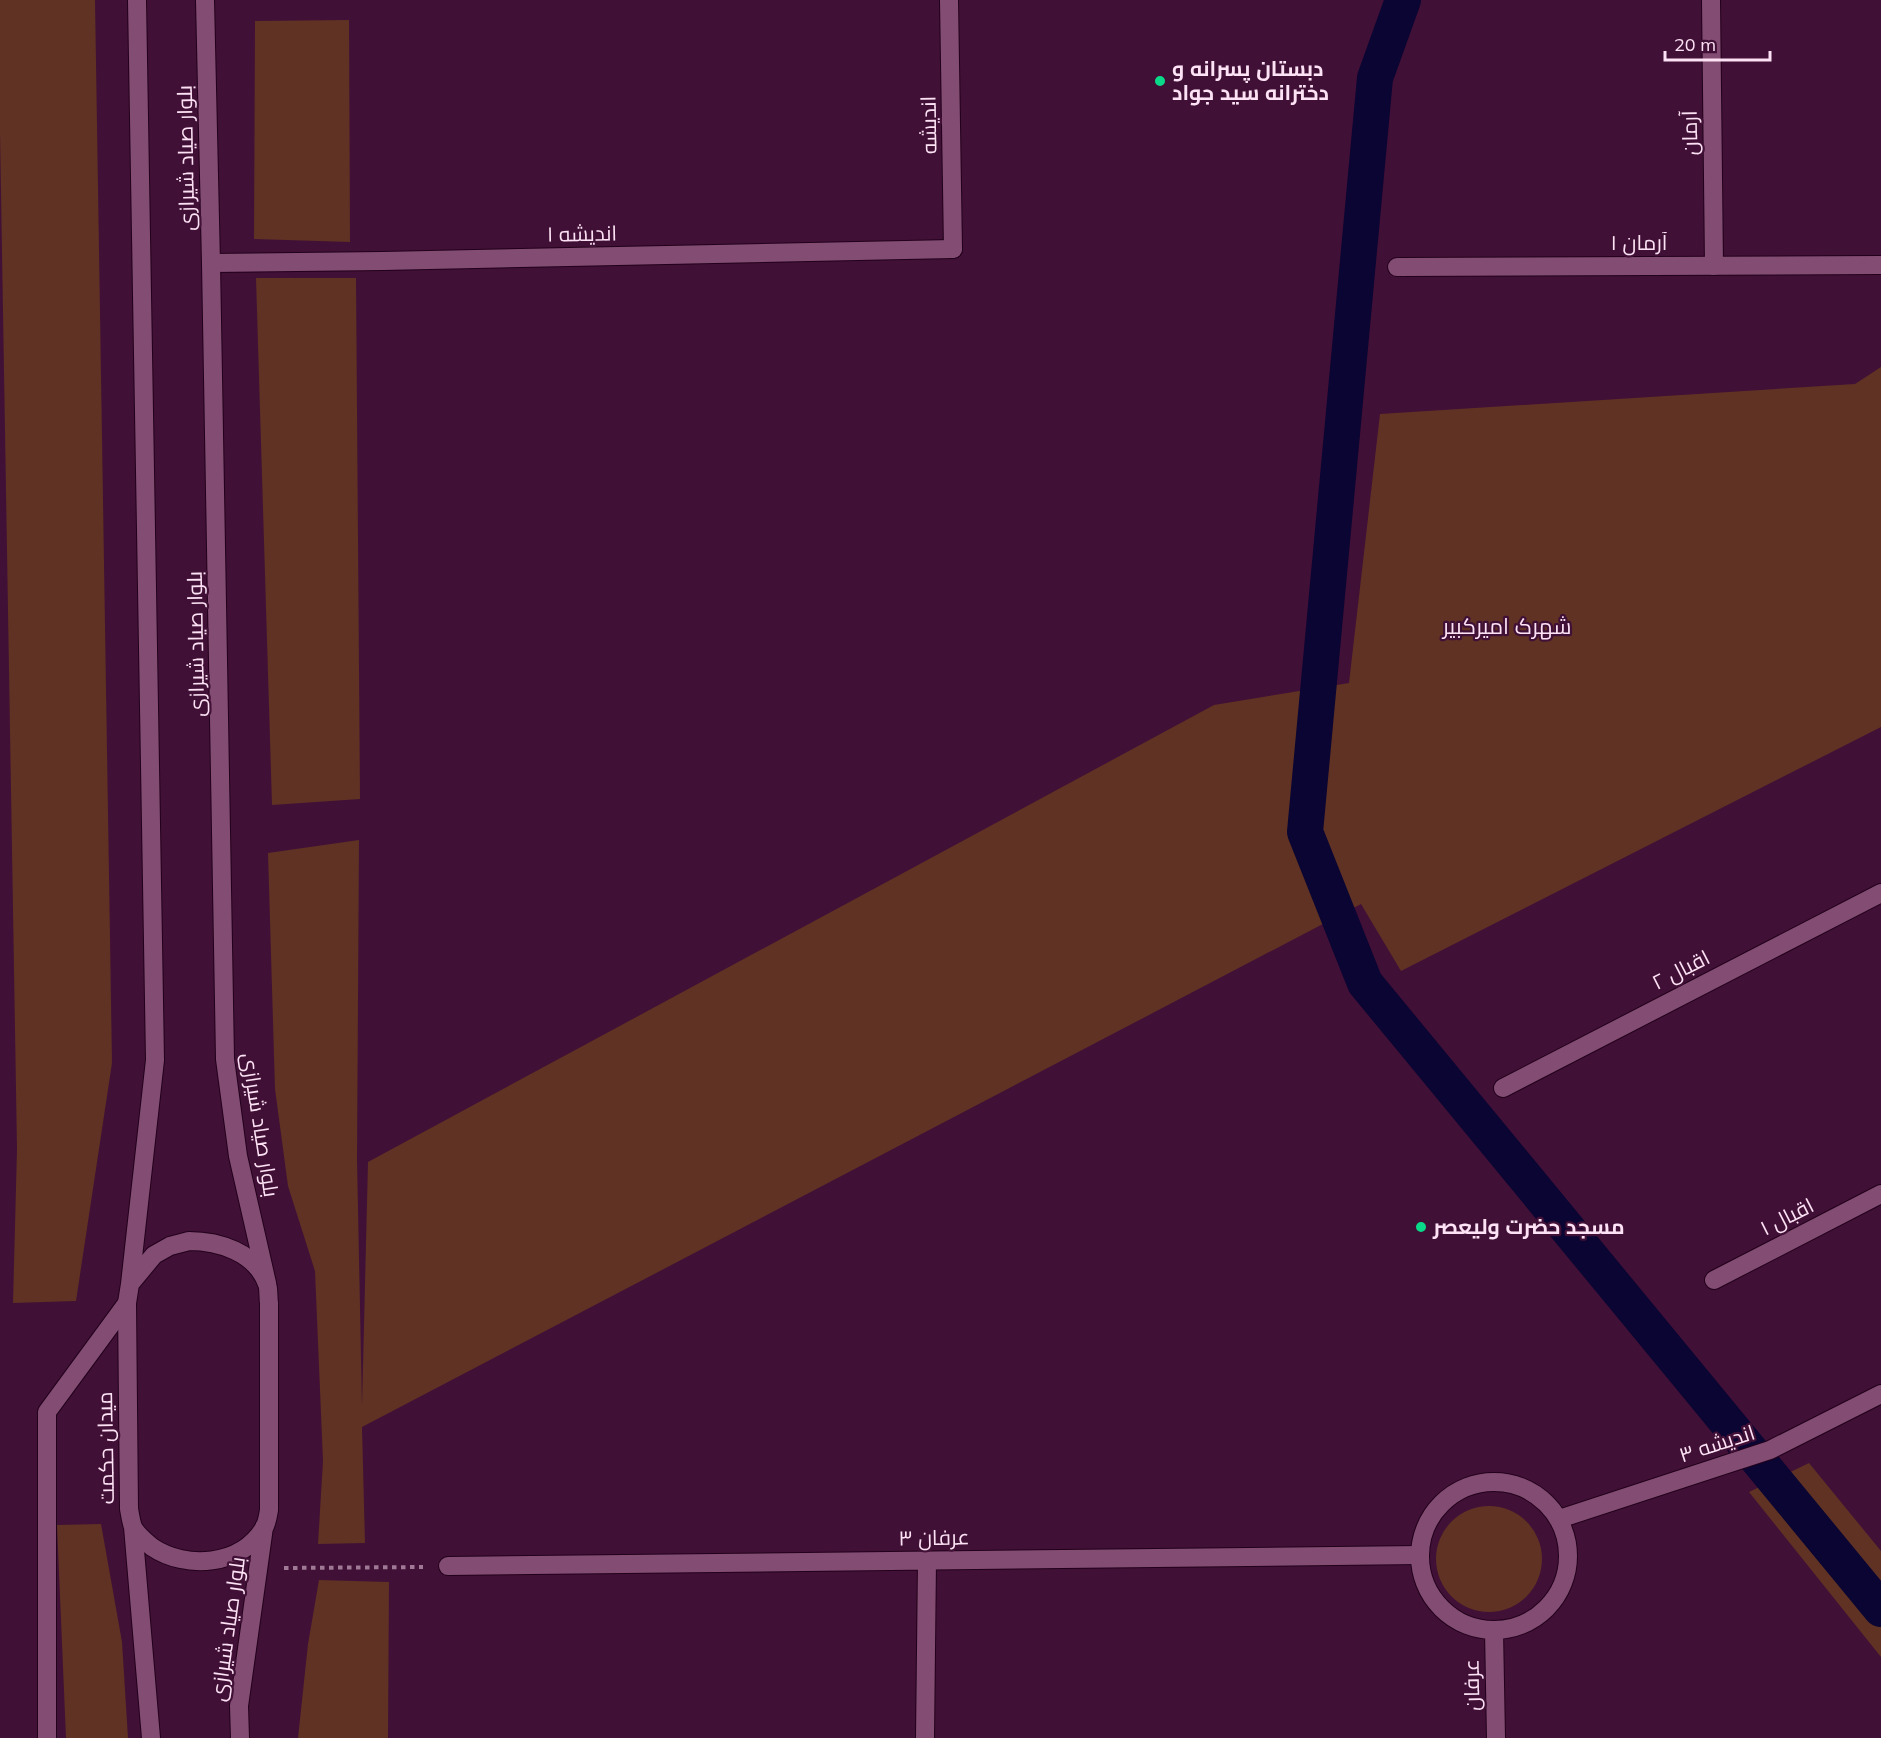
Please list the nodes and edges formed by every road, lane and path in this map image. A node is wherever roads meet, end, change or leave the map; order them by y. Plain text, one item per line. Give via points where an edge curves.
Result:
1 (137, 0) edge
2 (205, 0) edge
3 (949, 0) edge
4 (1711, 0) edge
5 (953, 249) joint
6 (212, 263) junction
7 (1881, 264) edge
8 (1714, 266) junction
9 (1397, 267) dead end
10 (1881, 893) edge
11 (1503, 1088) dead end
12 (1881, 1194) edge
13 (1714, 1280) dead end
14 (267, 1283) junction
15 (130, 1284) junction
16 (127, 1303) junction
17 (1881, 1394) edge
18 (1559, 1519) junction
19 (133, 1527) junction
20 (264, 1527) junction
21 (1420, 1555) junction
22 (927, 1561) junction
23 (448, 1566) joint
24 (258, 1569) junction
25 (1494, 1630) junction
26 (47, 1738) edge
27 (151, 1738) edge
28 (240, 1738) edge
29 (925, 1738) edge
30 (1496, 1738) edge

1 - 15 street via 154,1060
2 - 6 street, بلوار صیاد شیرازی
3 - 5 street, اندیشه
4 - 8 street, آرمان
5 - 6 street, اندیشه ۱
6 - 14 street, بلوار صیاد شیرازی via 225,1059 238,1156
7 - 8 street, آرمان ۱
8 - 9 street, آرمان ۱
10 - 11 street, اقبال ۲
12 - 13 street, اقبال ۱
14 - 15 street via 243,1255 208,1241 189,1241 154,1255
14 - 20 street via 269,1510
15 - 16 street, میدان حکمت
16 - 19 street, میدان حکمت via 129,1509
16 - 26 street via 47,1412
17 - 18 street, اندیشه ۳ via 1770,1450
18 - 21 street via 1548,1503 1532,1491 1495,1481 1476,1484 1458,1491 1430,1518 1422,1536
18 - 25 street via 1567,1537 1569,1556 1559,1593 1531,1621
19 - 20 street, میدان حکمت via 161,1553 199,1562 236,1553
19 - 27 street
20 - 24 street, بلوار صیاد شیرازی
21 - 22 street, عرفان ۳
21 - 25 street via 1429,1592 1441,1608 1456,1620
22 - 23 street, عرفان ۳
22 - 29 street
23 - 24 path
24 - 28 street, بلوار صیاد شیرازی via 238,1706
25 - 30 street, عرفان

